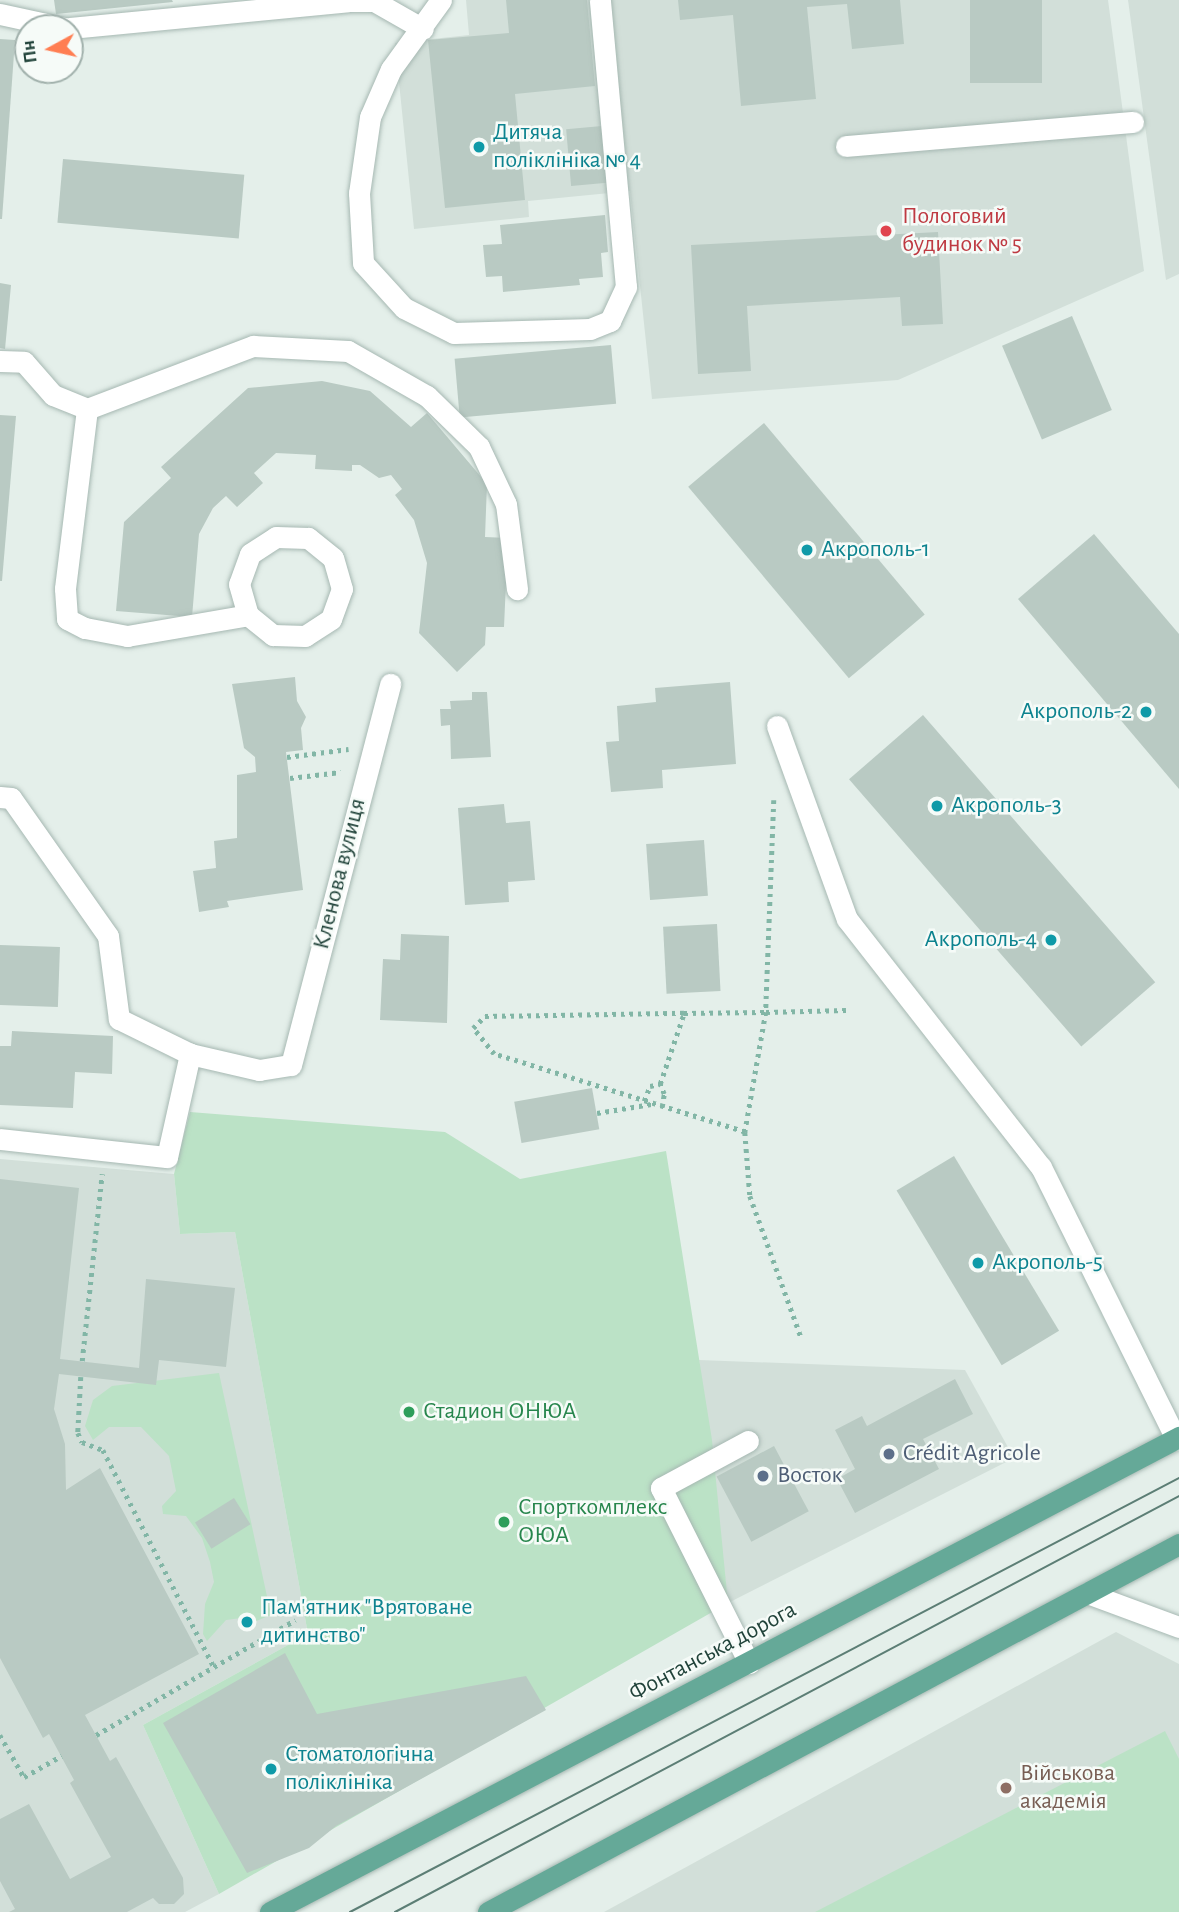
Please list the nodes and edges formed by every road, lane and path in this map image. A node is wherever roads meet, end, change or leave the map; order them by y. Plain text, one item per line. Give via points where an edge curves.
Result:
1 (441, 0) edge
2 (600, 0) edge
3 (84, 26) edge
4 (423, 29) junction
5 (1133, 122) dead end
6 (846, 146) dead end
7 (0, 361) edge
8 (87, 409) junction
9 (517, 589) dead end
10 (248, 615) junction
11 (390, 684) dead end
12 (777, 726) dead end
13 (372, 746) junction
14 (287, 757) dead end
15 (366, 769) junction
16 (290, 778) dead end
17 (775, 794) dead end
18 (0, 797) edge
19 (846, 1010) dead end
20 (766, 1012) junction
21 (684, 1013) junction
22 (190, 1054) junction
23 (660, 1084) junction
24 (644, 1101) junction
25 (651, 1104) junction
26 (662, 1107) junction
27 (597, 1113) dead end
28 (745, 1132) junction
29 (0, 1139) edge
30 (105, 1150) junction
31 (801, 1337) dead end
32 (82, 1361) dead end
33 (81, 1377) dead end
34 (1177, 1438) edge
35 (748, 1441) dead end
36 (1179, 1544) edge
37 (1087, 1593) junction
38 (295, 1620) dead end
39 (1179, 1628) edge
40 (748, 1663) junction
41 (214, 1667) junction
42 (0, 1735) edge
43 (96, 1735) dead end
44 (61, 1755) dead end
45 (270, 1912) edge
46 (488, 1912) edge

1 - 4 lane
2 - 4 lane via 626,287 610,321 590,329 454,333 404,308 363,263 359,193 370,117 391,69
3 - 4 lane via 374,1
5 - 6 lane
7 - 8 lane via 24,362 53,395
8 - 9 lane via 253,346 348,351 427,396 479,447 506,504
8 - 10 lane via 65,589 67,619 104,634 127,636
10 - 10 lane via 273,635 305,636 331,619 342,589 333,558 308,538 276,537 250,554 239,584
11 - 13 lane, Кленова вулиця
12 - 34 lane via 847,919 1041,1167
13 - 14 path
13 - 15 lane, Кленова вулиця
15 - 16 path
15 - 22 lane, Кленова вулиця via 291,1065 259,1070
17 - 20 path
18 - 22 lane via 10,798 108,936 119,1019
19 - 20 path
20 - 21 path
20 - 28 path
21 - 23 path
21 - 24 path via 485,1016 473,1028 494,1054
22 - 30 lane via 167,1157
23 - 24 path via 650,1086
23 - 26 path
24 - 25 path
25 - 26 path
25 - 27 path
26 - 28 path
28 - 31 path via 750,1196
29 - 30 lane
30 - 32 path
33 - 41 path via 78,1433 82,1442 103,1450
34 - 40 main road, Фонтанська дорога
35 - 40 lane via 661,1488
36 - 37 main road
37 - 39 lane
37 - 46 main road
38 - 41 path
40 - 45 main road, Фонтанська дорога
41 - 43 path
42 - 44 path via 24,1777

